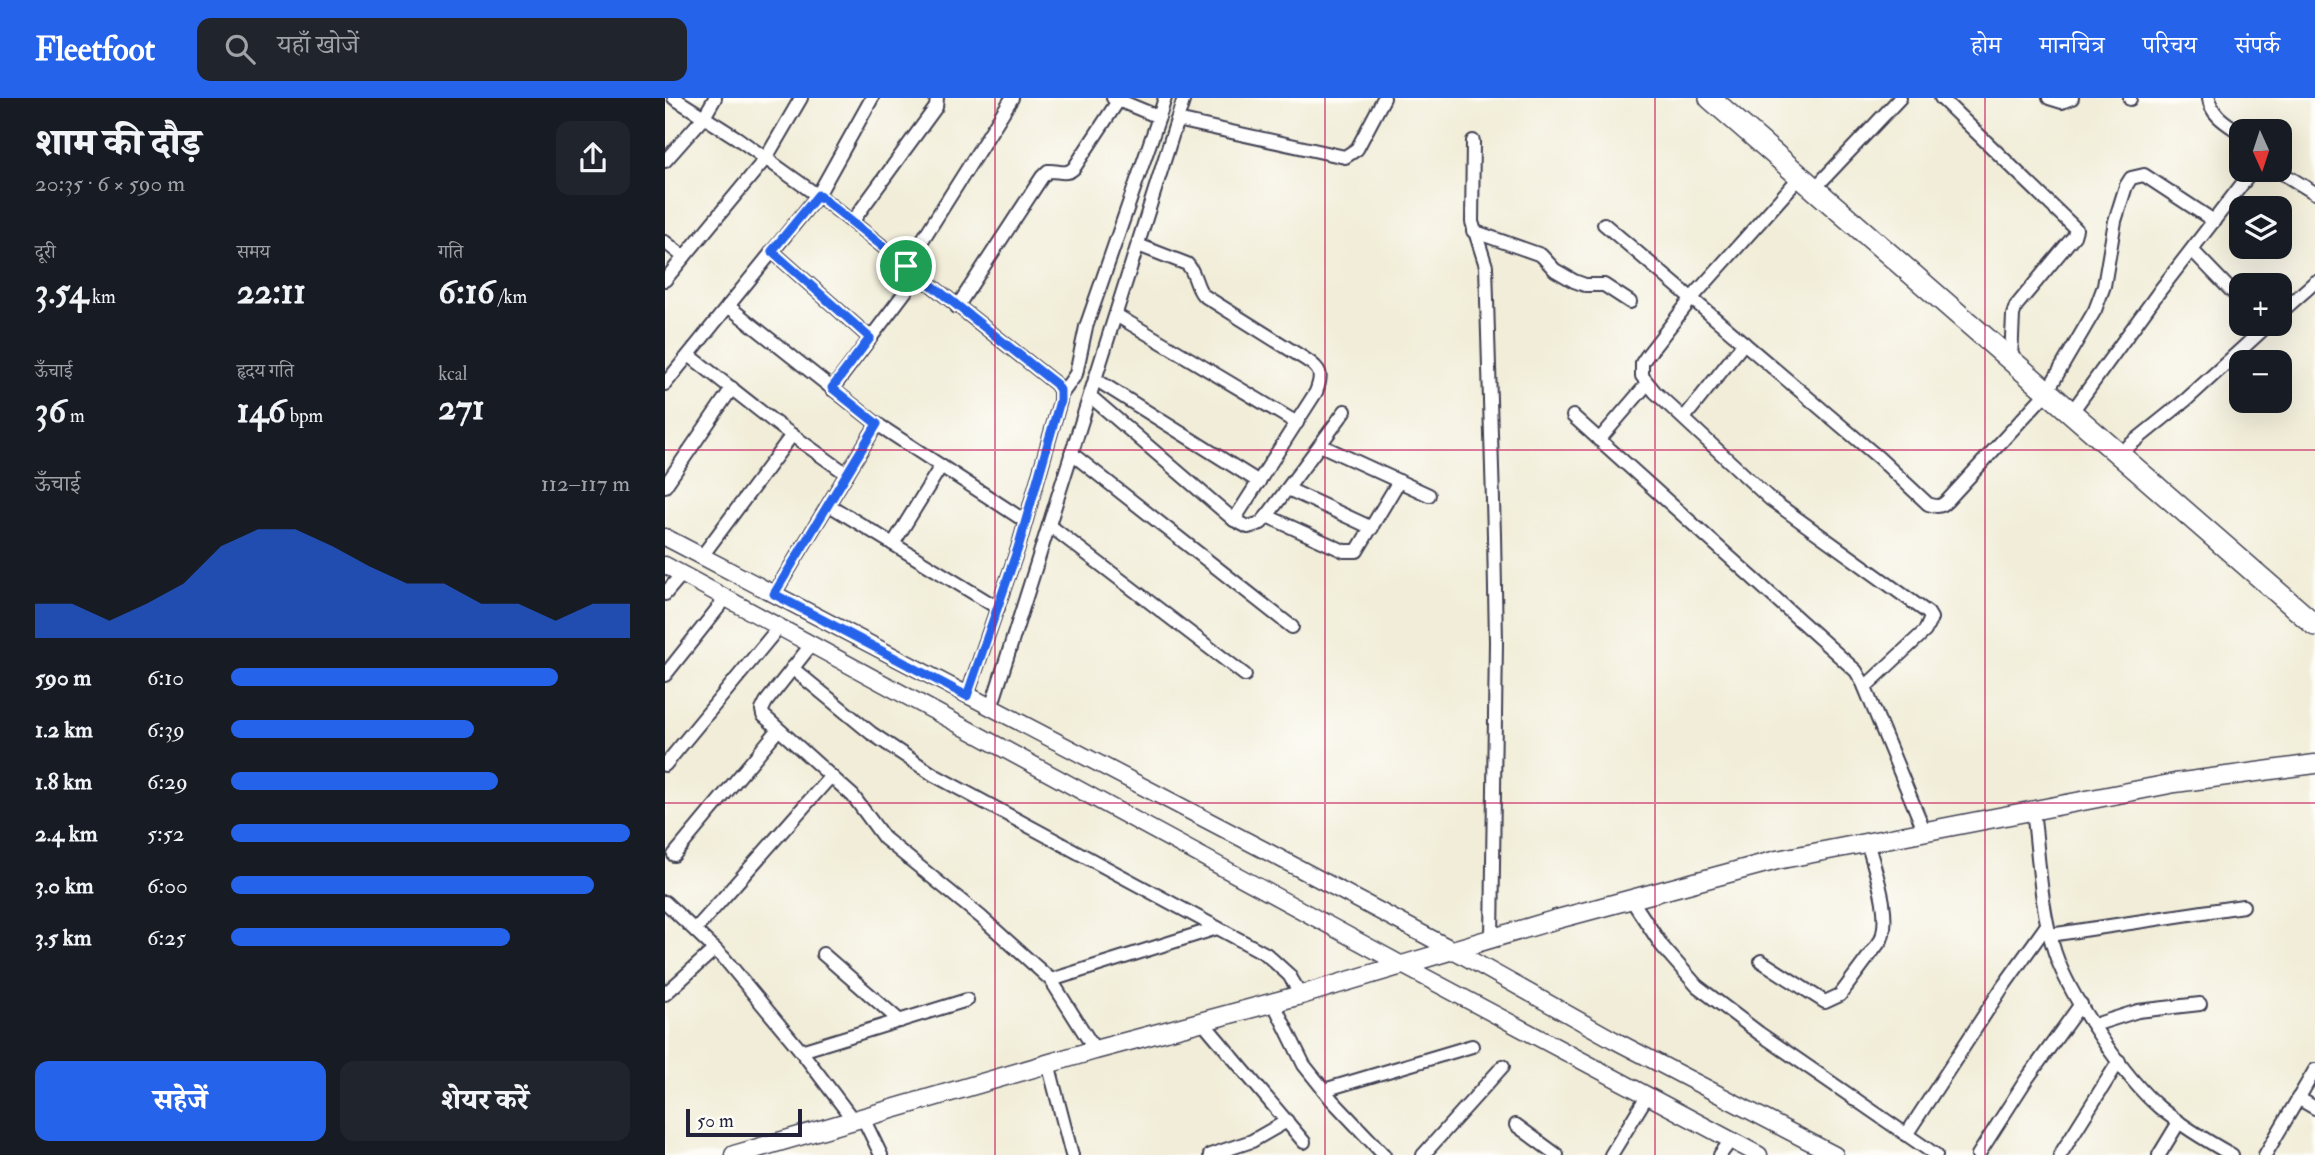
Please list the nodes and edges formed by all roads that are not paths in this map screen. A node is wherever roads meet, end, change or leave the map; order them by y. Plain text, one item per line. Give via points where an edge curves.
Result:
1 (674, 98) edge
2 (715, 98) edge
3 (801, 98) edge
4 (872, 98) edge
5 (937, 98) edge
6 (1012, 98) edge
7 (1165, 98) edge
8 (1184, 98) edge
9 (1384, 98) edge
10 (1710, 98) edge
11 (1899, 98) edge
12 (1941, 98) edge
13 (2049, 98) edge
14 (2072, 98) edge
15 (2209, 98) edge
16 (1116, 100) edge
17 (704, 117) junction
18 (1159, 117) junction
19 (1177, 120) junction
20 (2229, 125) edge
21 (1473, 141) dead end
22 (666, 158) edge
23 (766, 158) junction
24 (2293, 180) edge
25 (2244, 182) edge
26 (1807, 183) junction
27 (2315, 193) edge
28 (818, 195) junction
29 (2214, 220) junction
30 (852, 222) junction
31 (1604, 224) dead end
32 (1473, 231) junction
33 (665, 242) edge
34 (1138, 245) junction
35 (2192, 250) junction
36 (772, 251) junction
37 (684, 257) junction
38 (906, 266) junction
39 (918, 275) junction
40 (665, 280) edge
41 (2315, 282) edge
42 (2229, 288) edge
43 (1692, 298) junction
44 (1630, 302) dead end
45 (2292, 302) edge
46 (727, 306) junction
47 (957, 307) junction
48 (1116, 314) junction
49 (2253, 336) edge
50 (870, 338) junction
51 (1744, 343) junction
52 (689, 355) junction
53 (2011, 359) junction
54 (1095, 379) junction
55 (665, 384) edge
56 (1647, 384) junction
57 (732, 388) junction
58 (832, 388) junction
59 (2047, 392) junction
60 (1061, 395) junction
61 (1090, 396) junction
62 (1345, 411) dead end
63 (2071, 413) junction
64 (1573, 416) dead end
65 (1684, 418) junction
66 (1297, 423) junction
67 (877, 424) junction
68 (792, 435) junction
69 (1599, 440) junction
70 (1321, 445) junction
71 (1072, 453) junction
72 (2120, 453) junction
73 (941, 466) junction
74 (847, 474) junction
75 (1399, 481) junction
76 (1259, 482) junction
77 (665, 486) edge
78 (1288, 489) junction
79 (1429, 495) dead end
80 (829, 505) junction
81 (1267, 516) junction
82 (1234, 520) junction
83 (1025, 521) junction
84 (1049, 525) junction
85 (1372, 528) junction
86 (665, 537) edge
87 (893, 544) junction
88 (702, 556) junction
89 (665, 565) edge
90 (682, 574) junction
91 (665, 594) edge
92 (774, 594) junction
93 (726, 598) junction
94 (998, 608) junction
95 (2315, 625) edge
96 (779, 627) junction
97 (1291, 627) dead end
98 (811, 645) junction
99 (792, 668) junction
100 (665, 675) edge
101 (1245, 675) dead end
102 (1865, 687) junction
103 (967, 696) junction
104 (991, 708) junction
105 (778, 730) junction
106 (2315, 764) edge
107 (665, 765) edge
108 (831, 776) junction
109 (2033, 810) junction
110 (1924, 830) junction
111 (1867, 841) junction
112 (674, 855) dead end
113 (1631, 899) junction
114 (665, 902) edge
115 (2243, 906) dead end
116 (1217, 928) junction
117 (695, 930) junction
118 (2049, 930) junction
119 (1492, 939) junction
120 (715, 948) junction
121 (1448, 952) junction
122 (823, 954) dead end
123 (1761, 961) dead end
124 (1411, 964) junction
125 (1051, 980) junction
126 (665, 994) edge
127 (1301, 995) junction
128 (967, 1000) dead end
129 (1273, 1002) junction
130 (2081, 1004) junction
131 (2200, 1004) dead end
132 (900, 1021) junction
133 (1202, 1021) junction
134 (2094, 1026) junction
135 (1472, 1046) dead end
136 (1095, 1050) junction
137 (801, 1051) junction
138 (2119, 1061) junction
139 (1048, 1063) junction
140 (1503, 1066) dead end
141 (2315, 1070) edge
142 (1324, 1090) junction
143 (1647, 1096) junction
144 (2298, 1098) junction
145 (2315, 1108) edge
146 (859, 1119) junction
147 (1287, 1121) junction
148 (2179, 1122) junction
149 (1516, 1125) dead end
150 (1906, 1135) junction
151 (1731, 1140) junction
152 (1304, 1142) dead end
153 (734, 1155) edge
154 (881, 1155) edge
155 (1072, 1155) edge
156 (1210, 1155) edge
157 (1384, 1155) edge
158 (1423, 1155) edge
159 (1557, 1155) edge
160 (1611, 1155) edge
161 (1720, 1155) edge
162 (1759, 1155) edge
163 (1835, 1155) edge
164 (1936, 1155) edge
165 (1978, 1155) edge
166 (2060, 1155) edge
167 (2159, 1155) edge
168 (2232, 1155) edge
169 (2265, 1155) edge

1 - 17 street
2 - 17 street
3 - 23 street
4 - 28 street
5 - 30 street via 936,107
6 - 38 street
7 - 18 street
8 - 19 street
9 - 19 street via 1357,149 1345,157
10 - 26 highway
11 - 26 street
12 - 53 street via 2076,229 2016,306
13 - 14 street via 2061,102
15 - 20 street via 2215,115
16 - 18 street
16 - 47 street via 1070,172 1048,172 1042,177
17 - 22 street
17 - 23 street
18 - 60 street via 1086,327 1076,374
19 - 34 street
21 - 32 street
23 - 28 street
23 - 37 street
24 - 27 street
25 - 29 street
26 - 43 street
26 - 53 highway
28 - 30 street
28 - 36 street
29 - 35 street
29 - 59 street via 2144,175 2131,178 2115,220 2101,295
30 - 38 street
31 - 43 street
32 - 44 street via 1541,255 1574,281 1604,285
32 - 119 street via 1486,266 1488,293 1496,642
33 - 37 street
34 - 48 street
34 - 66 street via 1187,264 1203,295 1318,368 1321,380
35 - 42 street
35 - 63 street
36 - 46 street
36 - 50 street
37 - 40 street
38 - 39 street
39 - 47 street
39 - 50 street
41 - 45 street
43 - 51 street
43 - 56 street via 1642,363 1641,376
46 - 52 street
46 - 58 street
47 - 60 street via 1056,384
48 - 54 street
48 - 66 street
49 - 72 street via 2187,399
50 - 58 street
51 - 59 street via 1936,506 1947,500
51 - 65 street
52 - 55 street
52 - 57 street
53 - 59 highway
54 - 61 street
54 - 76 street
56 - 65 street
56 - 69 street
57 - 68 street
57 - 77 street
58 - 67 street
59 - 63 highway
60 - 83 street
61 - 71 street
61 - 82 street
62 - 70 street
63 - 72 highway
64 - 69 street
65 - 102 street via 1770,499 1928,613 1930,624 1920,637
66 - 76 street
67 - 73 street
67 - 74 street
68 - 74 street
68 - 88 street
69 - 102 street via 1844,659
70 - 75 street
70 - 78 street
71 - 84 street
71 - 97 street
72 - 95 highway
73 - 83 street
73 - 87 street
74 - 80 street
75 - 79 street
75 - 85 street
76 - 82 street
78 - 81 street
78 - 85 street
80 - 87 street
80 - 92 street
81 - 82 street via 1248,527
81 - 85 street via 1351,552 1357,551
83 - 94 street
84 - 101 street
84 - 104 street
86 - 88 street
87 - 94 street
88 - 92 street
89 - 90 street
90 - 91 street
90 - 93 street
92 - 103 street
93 - 96 street
93 - 100 street
94 - 103 street
96 - 98 street
96 - 107 street
98 - 99 street
98 - 124 street
99 - 105 street via 762,710
99 - 116 street via 871,733 934,775
102 - 110 street
103 - 104 street
104 - 121 street
105 - 108 street
105 - 112 street
106 - 109 main road via 2175,783
108 - 117 street
108 - 125 street via 853,796 884,838
109 - 110 main road
109 - 118 street
110 - 111 main road
111 - 113 main road
111 - 123 street via 1885,911 1885,931 1840,995 1825,1002
113 - 119 main road
113 - 150 street via 1662,946 1697,986
114 - 117 street
115 - 118 street
116 - 125 street
116 - 127 street via 1280,965
117 - 120 street
118 - 130 street via 2063,973
118 - 150 street via 2002,988
119 - 121 main road
120 - 126 street
120 - 137 street
121 - 124 main road
121 - 163 street
122 - 132 street
124 - 127 main road
124 - 143 street
125 - 136 street
127 - 129 main road
128 - 132 street
129 - 133 main road
129 - 142 street via 1304,1065
130 - 134 street
130 - 165 street
131 - 134 street via 2138,1011
132 - 137 street
133 - 136 main road
133 - 147 street
134 - 138 street
135 - 142 street
136 - 139 main road
137 - 146 street
138 - 148 street via 2158,1106
138 - 166 street
139 - 146 main road
139 - 155 street
140 - 158 street
141 - 144 street
142 - 157 street
143 - 151 street
143 - 160 street
144 - 145 street
144 - 169 street
146 - 153 main road
146 - 154 street
147 - 152 street
147 - 156 street via 1252,1141
148 - 167 street
148 - 168 street
149 - 159 street
150 - 164 street
151 - 161 street
151 - 162 street

